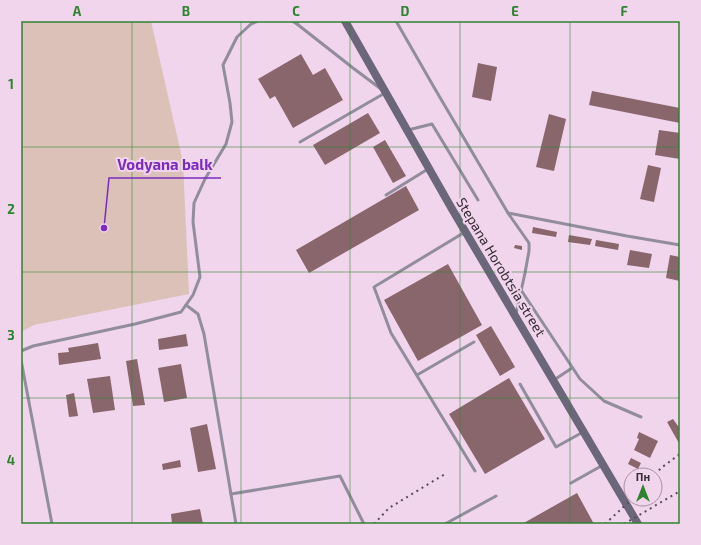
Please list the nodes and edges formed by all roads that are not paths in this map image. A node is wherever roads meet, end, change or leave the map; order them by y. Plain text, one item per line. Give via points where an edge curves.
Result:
1 (258, 21) edge
2 (292, 21) edge
3 (345, 21) edge
4 (396, 21) edge
5 (298, 23) edge
6 (386, 93) junction
7 (408, 130) junction
8 (300, 142) dead end
9 (429, 169) junction
10 (386, 195) dead end
11 (478, 200) dead end
12 (508, 213) junction
13 (466, 232) junction
14 (680, 245) edge
15 (521, 290) junction
16 (186, 305) junction
17 (515, 315) junction
18 (474, 342) dead end
19 (21, 351) edge
20 (21, 360) edge
21 (572, 368) junction
22 (416, 375) junction
23 (554, 380) junction
24 (520, 384) dead end
25 (641, 418) dead end
26 (584, 432) junction
27 (603, 465) junction
28 (475, 471) dead end
29 (571, 483) dead end
30 (231, 494) junction
31 (496, 496) dead end
32 (52, 524) edge
33 (236, 524) edge
34 (364, 524) edge
35 (444, 524) edge
36 (638, 524) edge

1 - 16 lane via 236,37 223,66 232,122 226,144 194,203 193,222 200,277
2 - 5 lane
3 - 6 main road, Stepana Horobtsia street
4 - 12 lane
5 - 6 lane
6 - 7 main road, Stepana Horobtsia street
6 - 8 lane
7 - 9 main road, Stepana Horobtsia street
7 - 11 lane via 432,124
9 - 10 lane
9 - 13 main road, Stepana Horobtsia street
12 - 14 lane
12 - 15 lane via 529,243
13 - 17 main road, Stepana Horobtsia street
13 - 22 lane via 374,287 391,333
15 - 17 lane
15 - 21 lane
16 - 19 lane via 181,312 33,346
16 - 30 lane via 198,314 204,334
17 - 23 main road, Stepana Horobtsia street
18 - 22 lane
20 - 32 lane
21 - 23 lane
21 - 25 lane via 604,401
22 - 28 lane
23 - 26 main road, Stepana Horobtsia street
24 - 26 lane via 556,447
26 - 27 main road, Stepana Horobtsia street
27 - 29 lane
27 - 36 main road, Stepana Horobtsia street
30 - 33 lane
30 - 34 lane via 340,476
31 - 35 lane

